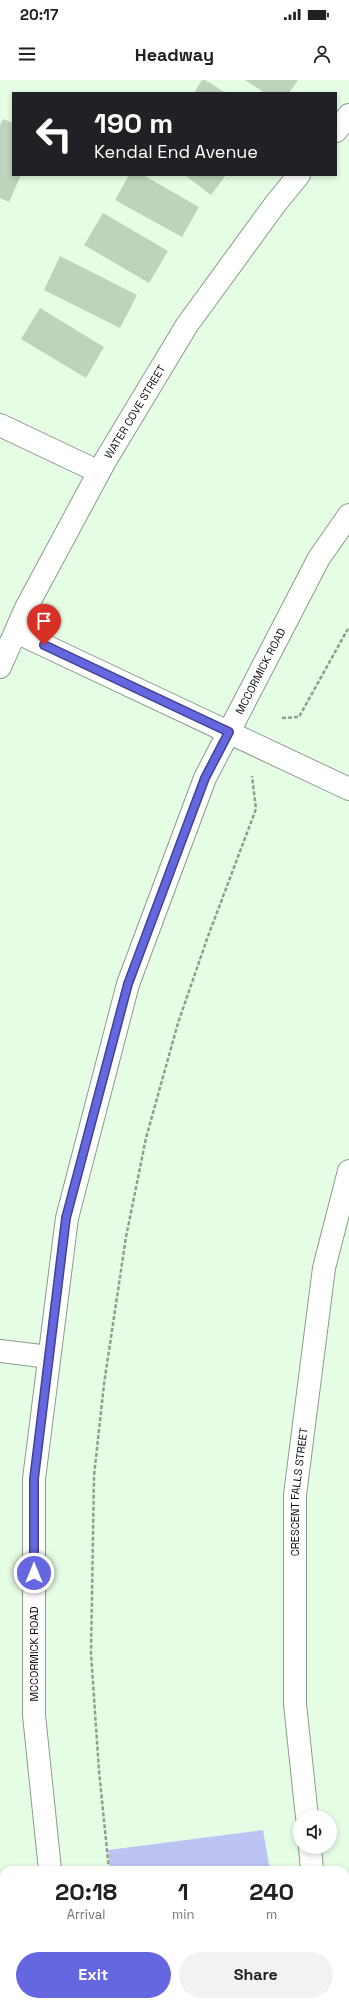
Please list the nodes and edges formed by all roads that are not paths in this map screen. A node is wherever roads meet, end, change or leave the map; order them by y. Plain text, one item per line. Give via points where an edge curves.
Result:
1 (349, 115) edge
2 (337, 130) edge
3 (298, 176) edge
4 (0, 425) edge
5 (99, 472) junction
6 (349, 514) edge
7 (16, 632) junction
8 (0, 667) edge
9 (229, 732) junction
10 (349, 789) edge
11 (349, 1171) edge
12 (0, 1351) edge
13 (49, 1358) junction
14 (306, 1810) edge
15 (311, 1854) edge
16 (50, 1866) edge
17 (312, 1866) edge

1 - 2 street
3 - 5 street, WATER COVE STREET via 188,325
4 - 5 street
5 - 7 street, WATER COVE STREET via 26,608
6 - 9 street, MCCORMICK ROAD via 319,558
7 - 8 street, WATER COVE STREET
7 - 9 street
9 - 10 street
9 - 13 street, MCCORMICK ROAD via 205,778 128,984 66,1218
11 - 14 street, CRESCENT FALLS STREET via 324,1268 295,1495 295,1704
12 - 13 street
13 - 16 street, MCCORMICK ROAD via 34,1479 34,1716
15 - 17 street

